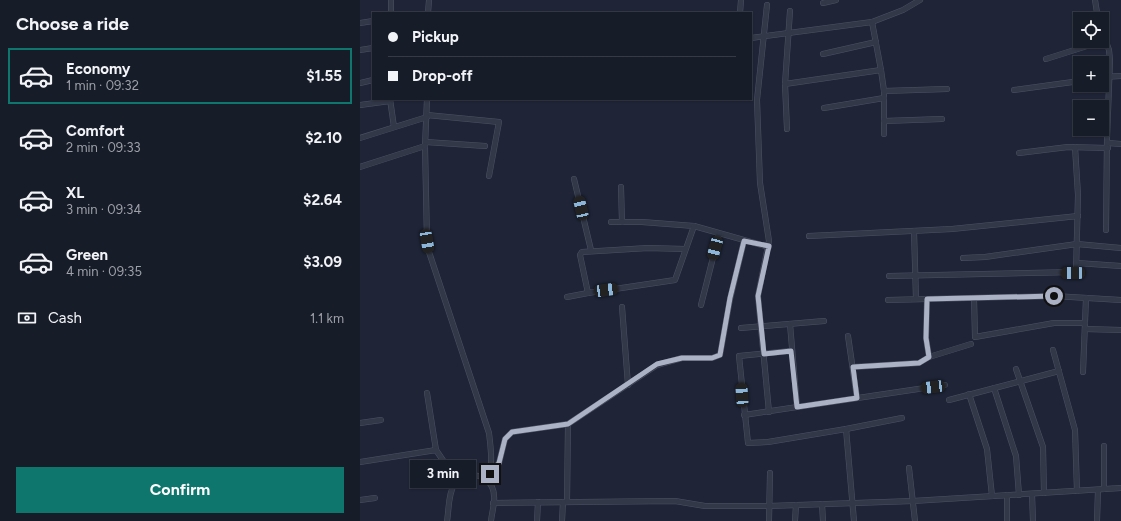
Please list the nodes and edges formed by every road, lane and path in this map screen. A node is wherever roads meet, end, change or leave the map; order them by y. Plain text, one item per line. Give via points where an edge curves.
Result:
1 (391, 0) edge
2 (428, 0) edge
3 (741, 0) edge
4 (836, 0) edge
5 (920, 0) edge
6 (1096, 0) edge
7 (823, 3) dead end
8 (767, 5) dead end
9 (790, 11) dead end
10 (390, 12) edge
11 (428, 12) edge
12 (740, 12) edge
13 (1097, 12) edge
14 (372, 21) edge
15 (872, 22) junction
16 (360, 23) edge
17 (787, 34) junction
18 (752, 38) edge
19 (763, 38) junction
20 (876, 42) junction
21 (372, 48) edge
22 (1081, 48) edge
23 (360, 50) edge
24 (823, 54) dead end
25 (1046, 59) dead end
26 (882, 70) junction
27 (1109, 75) edge
28 (1121, 76) edge
29 (372, 80) edge
30 (1073, 82) edge
31 (360, 83) edge
32 (785, 84) junction
33 (947, 89) dead end
34 (1014, 90) dead end
35 (884, 92) junction
36 (1109, 92) edge
37 (884, 98) junction
38 (390, 100) edge
39 (427, 100) edge
40 (360, 105) edge
41 (824, 108) dead end
42 (427, 116) junction
43 (942, 119) dead end
44 (884, 121) junction
45 (394, 127) junction
46 (788, 129) dead end
47 (884, 134) dead end
48 (360, 138) edge
49 (426, 144) junction
50 (1121, 144) edge
51 (1108, 145) junction
52 (485, 146) dead end
53 (1075, 147) junction
54 (1019, 153) dead end
55 (360, 167) edge
56 (489, 176) dead end
57 (574, 179) dead end
58 (621, 187) dead end
59 (1078, 216) junction
60 (611, 222) dead end
61 (622, 222) junction
62 (694, 226) junction
63 (1106, 230) dead end
64 (914, 231) junction
65 (719, 234) junction
66 (809, 236) dead end
67 (744, 241) junction
68 (1077, 244) junction
69 (769, 246) junction
70 (1121, 248) edge
71 (685, 249) junction
72 (591, 250) junction
73 (964, 258) dead end
74 (1077, 263) junction
75 (1121, 266) edge
76 (889, 276) dead end
77 (915, 276) junction
78 (588, 293) junction
79 (567, 297) dead end
80 (974, 298) junction
81 (1086, 298) junction
82 (916, 299) junction
83 (927, 299) junction
84 (888, 300) dead end
85 (1121, 300) edge
86 (701, 305) dead end
87 (622, 307) dead end
88 (824, 321) dead end
89 (790, 324) junction
90 (761, 326) junction
91 (1085, 326) junction
92 (741, 328) dead end
93 (1121, 330) edge
94 (848, 336) dead end
95 (971, 344) dead end
96 (1053, 350) dead end
97 (791, 351) junction
98 (764, 354) junction
99 (929, 357) junction
100 (853, 367) junction
101 (1016, 369) dead end
102 (1059, 371) junction
103 (1083, 372) dead end
104 (1020, 381) junction
105 (628, 385) junction
106 (946, 385) dead end
107 (994, 388) junction
108 (427, 393) dead end
109 (969, 394) junction
110 (857, 398) junction
111 (949, 400) dead end
112 (797, 407) junction
113 (769, 412) junction
114 (744, 415) junction
115 (902, 418) dead end
116 (381, 420) dead end
117 (360, 423) edge
118 (568, 424) junction
119 (846, 429) junction
120 (1104, 446) dead end
121 (436, 450) junction
122 (360, 462) edge
123 (909, 468) dead end
124 (770, 473) dead end
125 (490, 474) junction
126 (457, 481) junction
127 (488, 481) junction
128 (1121, 488) edge
129 (1098, 490) junction
130 (1104, 490) junction
131 (1077, 491) junction
132 (1044, 493) junction
133 (1019, 494) junction
134 (1032, 494) junction
135 (1007, 495) junction
136 (992, 496) junction
137 (375, 498) dead end
138 (360, 500) edge
139 (913, 501) junction
140 (538, 502) junction
141 (565, 502) junction
142 (493, 503) junction
143 (853, 503) junction
144 (822, 504) junction
145 (796, 505) junction
146 (769, 506) junction
147 (447, 521) edge
148 (491, 521) edge
149 (537, 521) edge
150 (562, 521) edge
151 (769, 521) edge
152 (795, 521) edge
153 (823, 521) edge
154 (854, 521) edge
155 (915, 521) edge
156 (1007, 521) edge
157 (1033, 521) edge
158 (1097, 521) edge

1 - 10 street
2 - 11 street
3 - 12 street
4 - 7 street
5 - 15 street via 903,10
6 - 13 street
8 - 19 street
9 - 17 street
14 - 16 street
15 - 17 street
15 - 20 street
17 - 19 street
17 - 32 street
18 - 19 street
19 - 69 street via 757,100 760,183
20 - 24 street
20 - 26 street
21 - 23 street
22 - 25 street
26 - 32 street
26 - 35 street
27 - 28 street
29 - 31 street
30 - 34 street
32 - 46 street
33 - 35 street
35 - 37 street
36 - 51 street
37 - 41 street
37 - 44 street
38 - 40 street
38 - 45 street
39 - 42 street
42 - 45 street
42 - 49 street
42 - 56 street via 499,122
43 - 44 street
44 - 47 street
45 - 48 street
49 - 52 street
49 - 55 street
49 - 125 street via 429,252 489,433
50 - 51 street
51 - 53 street
51 - 63 street
53 - 54 street
53 - 59 street
57 - 72 street
58 - 61 street
59 - 64 street
59 - 68 street
60 - 61 street
61 - 62 street
62 - 65 street
62 - 71 street
64 - 66 street
64 - 77 street
65 - 67 street
65 - 86 street
67 - 69 street
67 - 105 street via 720,355 712,358 682,358 657,364
68 - 70 street
68 - 73 street
68 - 74 street
69 - 90 street via 758,296
71 - 72 street
71 - 78 street via 675,280
72 - 78 street via 580,255
74 - 75 street
74 - 77 street via 1076,272 1073,273
76 - 77 street
77 - 82 street
78 - 79 street
80 - 81 street
80 - 83 street
80 - 91 street via 975,337 1054,324
81 - 85 street
81 - 91 street
82 - 83 street
82 - 84 street
83 - 99 street via 926,338
87 - 105 street
88 - 89 street
89 - 90 street
89 - 97 street
90 - 92 street
90 - 98 street
91 - 93 street
91 - 103 street
94 - 100 street
95 - 99 street
96 - 102 street
97 - 98 street
97 - 112 street
98 - 113 street
98 - 114 street via 739,356
99 - 100 street via 919,363
100 - 110 street
101 - 104 street
102 - 104 street
102 - 131 street via 1075,430
104 - 107 street
104 - 132 street via 1043,447
105 - 118 street
106 - 110 street
107 - 109 street
107 - 133 street via 1016,456
108 - 121 street
109 - 111 street
109 - 136 street via 987,450
110 - 112 street
112 - 113 street
113 - 114 street
114 - 119 street via 747,440 752,444
115 - 119 street
116 - 117 street
118 - 125 street via 512,432 505,439 499,463
118 - 141 street
119 - 143 street
120 - 130 street
121 - 122 street
121 - 126 street
123 - 139 street
124 - 146 street
125 - 127 street
126 - 127 street via 467,475 482,477
126 - 147 street via 451,490
127 - 142 street via 492,488
128 - 130 street
129 - 130 street
129 - 131 street
129 - 158 street
131 - 132 street
132 - 134 street
133 - 134 street
133 - 135 street
134 - 157 street
135 - 136 street
135 - 156 street
136 - 139 street
137 - 138 street
139 - 143 street
139 - 155 street
140 - 141 street
140 - 142 street
140 - 149 street
141 - 146 street via 675,501 705,506
141 - 150 street
142 - 148 street
143 - 144 street
143 - 154 street
144 - 145 street
144 - 153 street
145 - 146 street
145 - 152 street
146 - 151 street

